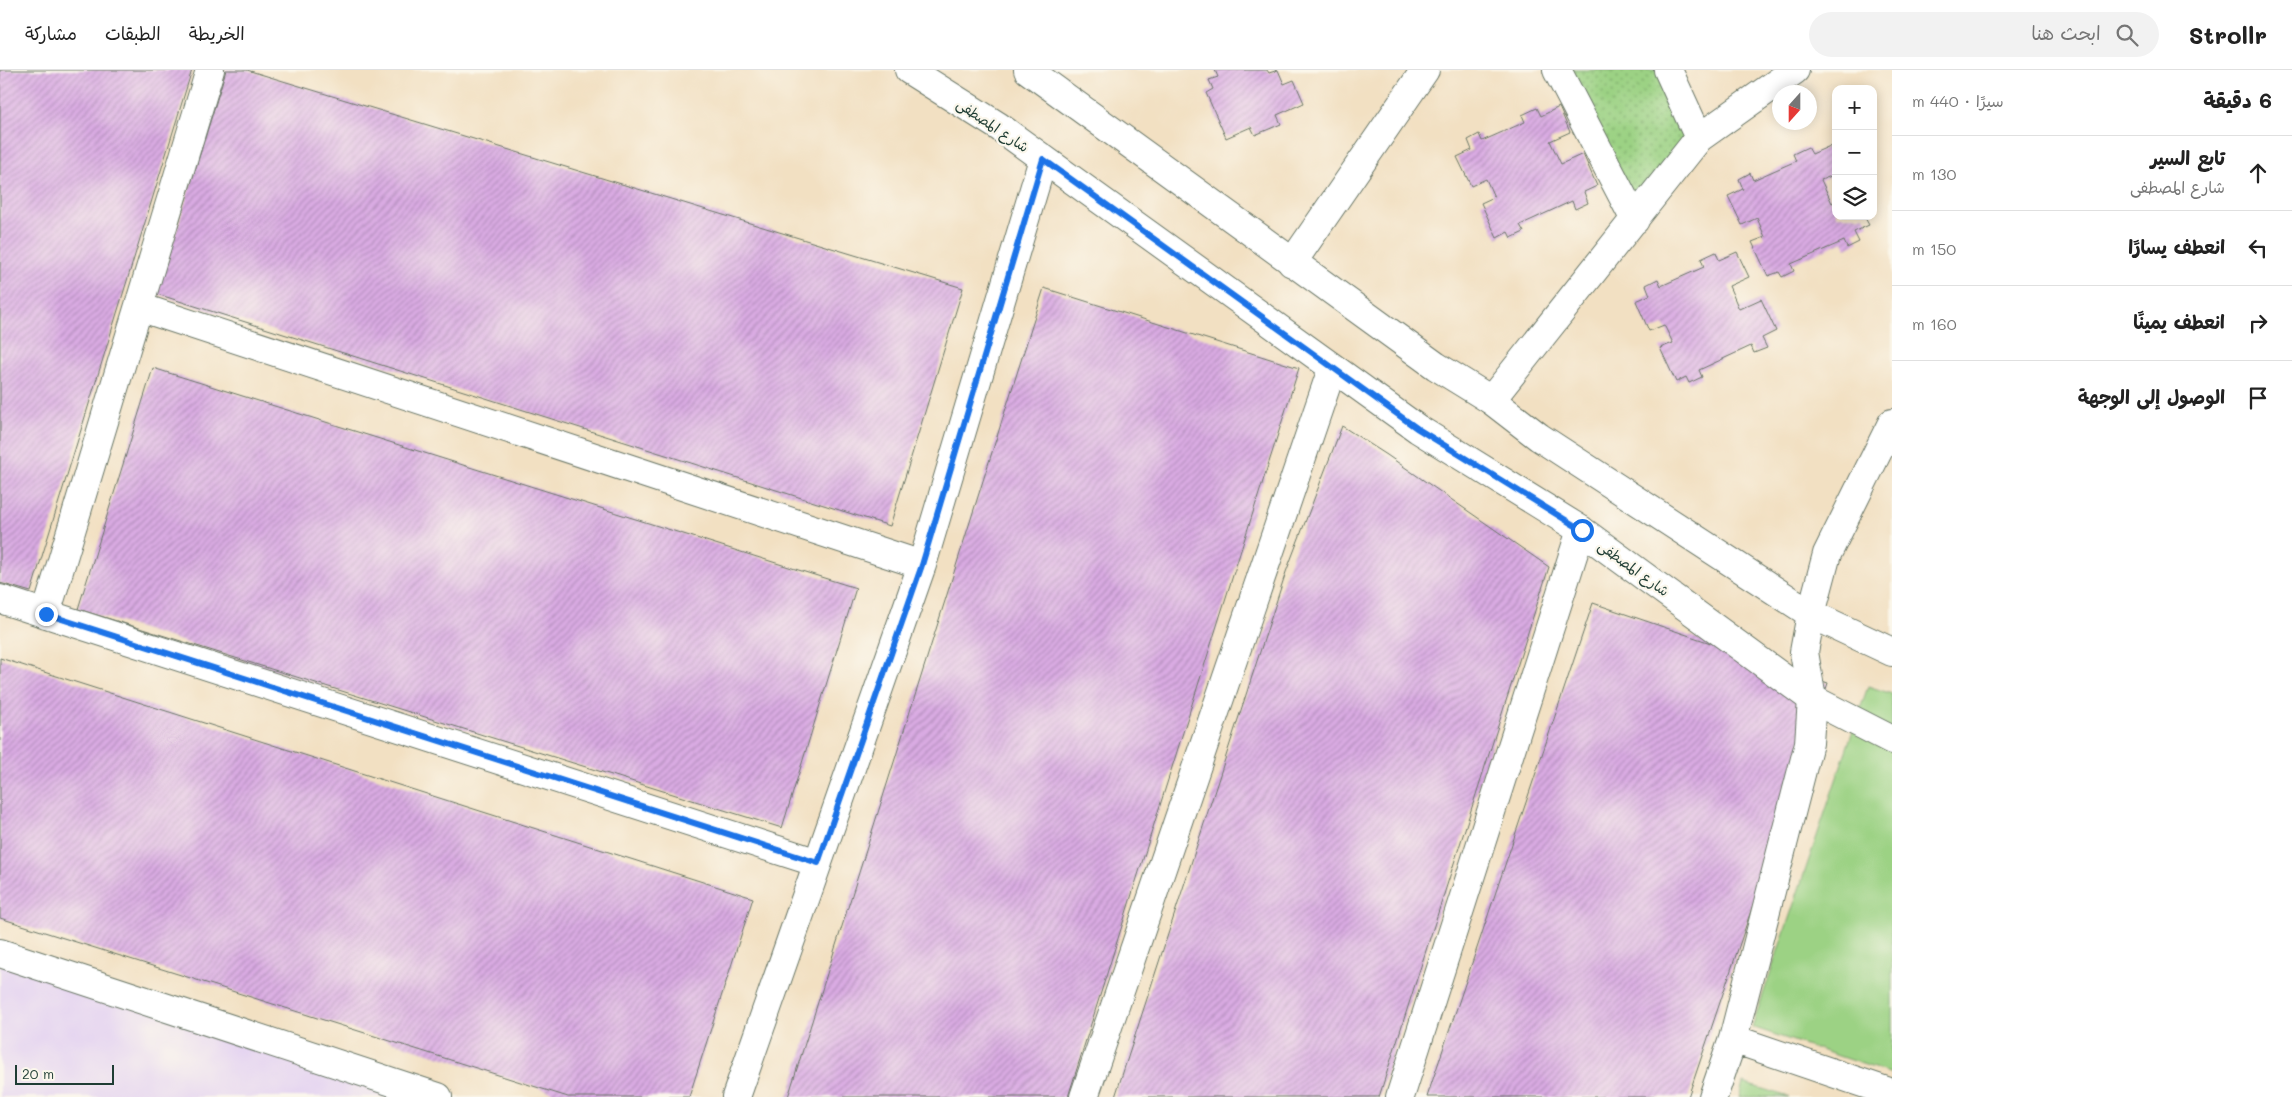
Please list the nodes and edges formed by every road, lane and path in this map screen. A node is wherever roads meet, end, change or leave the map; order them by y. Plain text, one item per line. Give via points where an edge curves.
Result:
1 (210, 70) edge
2 (909, 70) edge
3 (1028, 70) edge
4 (1425, 70) edge
5 (1557, 70) edge
6 (1668, 70) edge
7 (1794, 70) edge
8 (1699, 138) junction
9 (1043, 159) junction
10 (1635, 220) junction
11 (1292, 263) junction
12 (139, 307) junction
13 (1332, 369) junction
14 (1491, 400) junction
15 (1892, 423) edge
16 (1582, 530) junction
17 (922, 565) junction
18 (0, 599) edge
19 (46, 614) junction
20 (1811, 614) junction
21 (1892, 652) edge
22 (1812, 699) junction
23 (1892, 740) edge
24 (818, 863) junction
25 (0, 954) edge
26 (1733, 1039) junction
27 (1892, 1092) edge
28 (438, 1097) edge
29 (736, 1097) edge
30 (1084, 1097) edge
31 (1400, 1097) edge
32 (1713, 1097) edge

1 - 12 street
2 - 9 street, شارع المصطفى via 998,126
3 - 11 street
4 - 11 street
5 - 10 street
6 - 8 street
7 - 8 street
8 - 10 street
9 - 13 street, شارع المصطفى
9 - 17 street
10 - 14 street
11 - 14 street via 1436,366
12 - 17 street
12 - 19 street
13 - 16 street, شارع المصطفى via 1418,429
13 - 30 street
14 - 20 street via 1538,437
15 - 20 street via 1827,554
16 - 22 street, شارع المصطفى
16 - 31 street
17 - 24 street
18 - 19 street
19 - 24 street
20 - 21 street
20 - 22 street via 1804,652
22 - 23 street, شارع المصطفى
22 - 26 street via 1809,742
24 - 29 street
25 - 28 street
26 - 27 street
26 - 32 street

